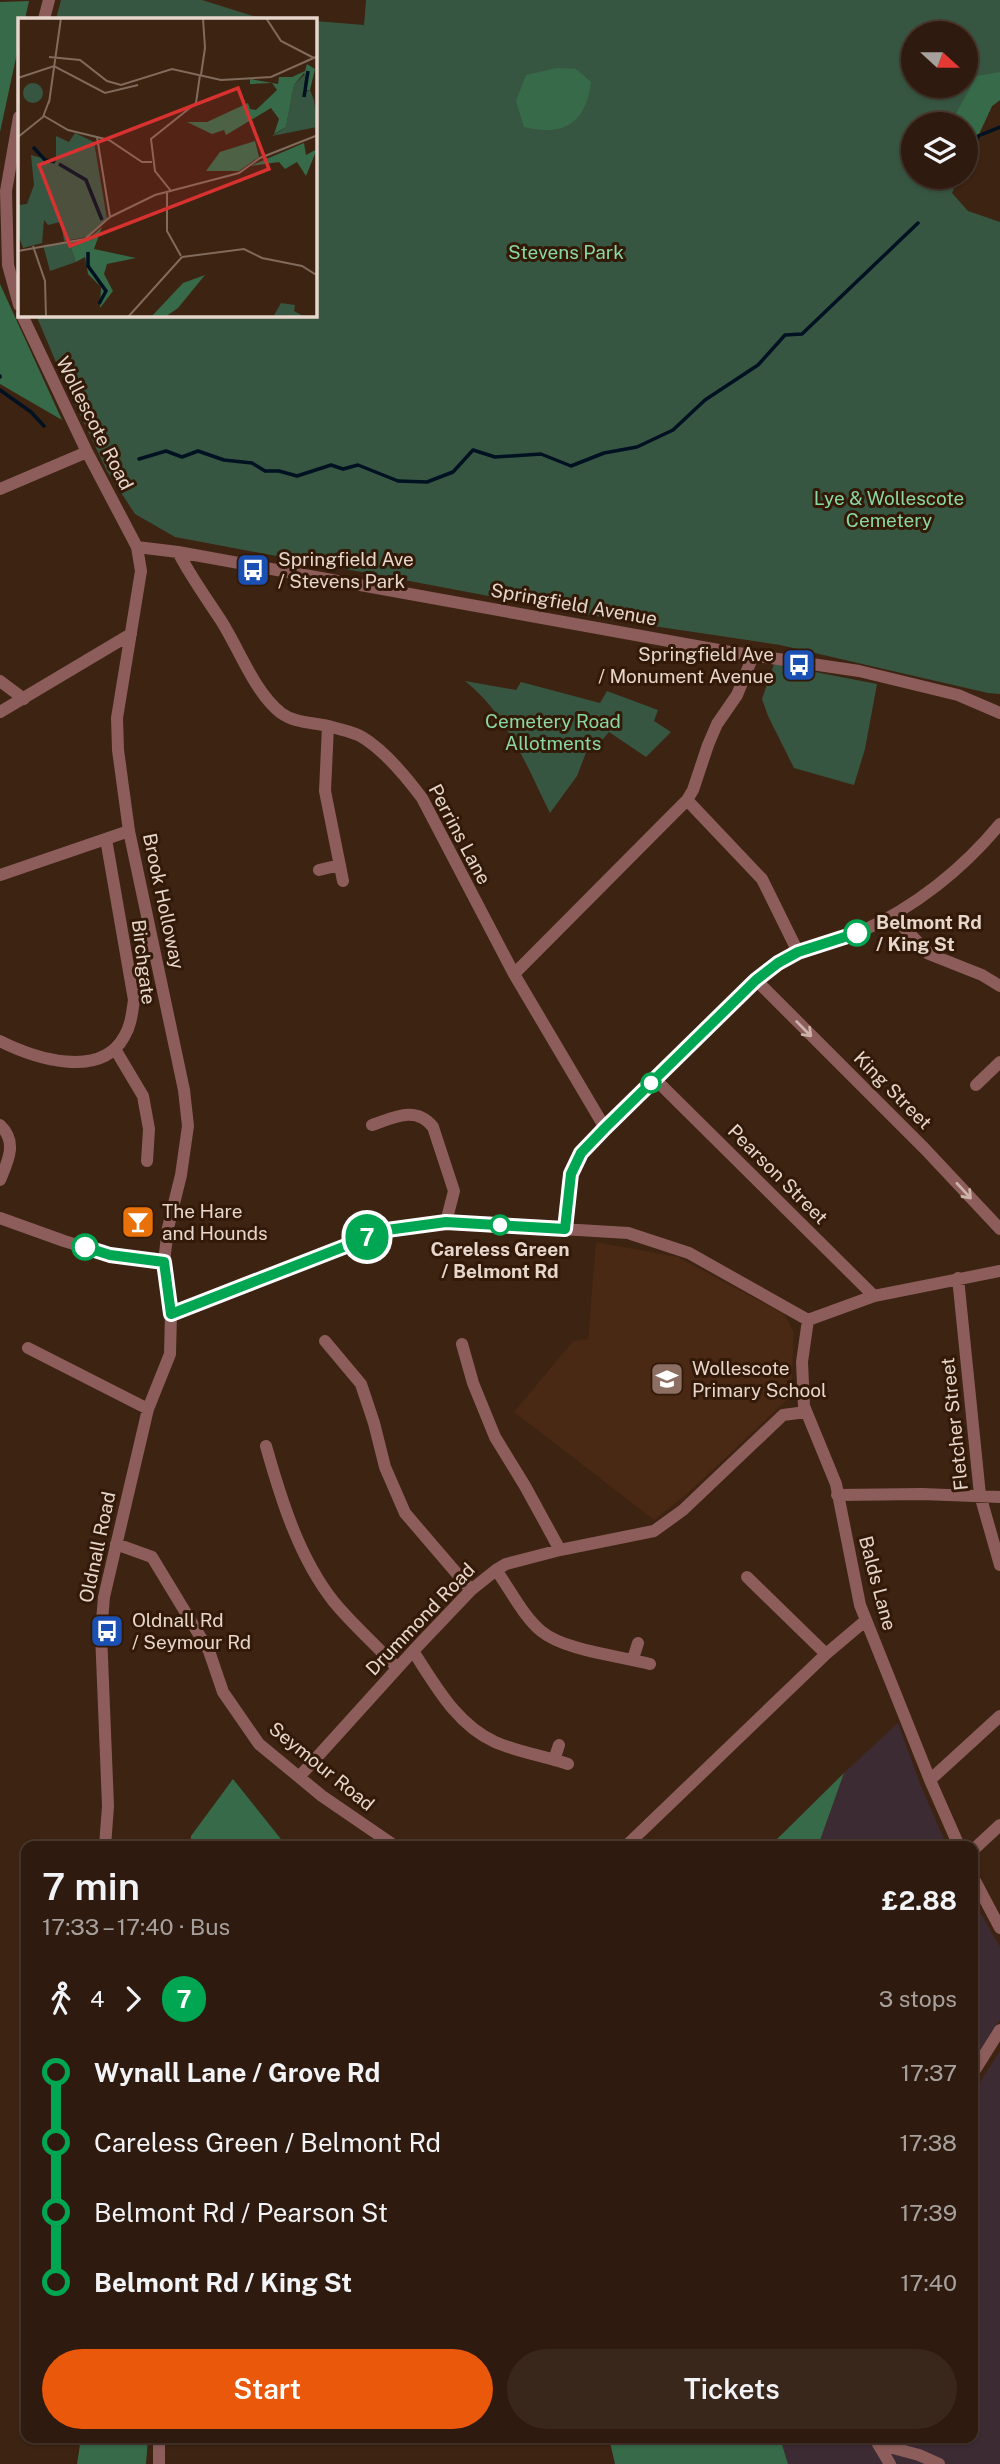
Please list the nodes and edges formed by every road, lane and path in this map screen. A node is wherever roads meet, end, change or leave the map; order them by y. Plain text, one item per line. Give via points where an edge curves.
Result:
1 (49, 0) edge
2 (44, 18) edge
3 (18, 123) edge
4 (18, 301) edge
5 (22, 317) edge
6 (86, 452) junction
7 (0, 489) edge
8 (137, 547) junction
9 (178, 552) junction
10 (131, 634) junction
11 (753, 656) junction
12 (0, 681) edge
13 (24, 699) junction
14 (0, 712) edge
15 (1000, 713) edge
16 (328, 726) junction
17 (687, 800) junction
18 (1000, 824) edge
19 (129, 831) junction
20 (106, 839) junction
21 (340, 865) junction
22 (319, 870) dead end
23 (0, 875) edge
24 (343, 881) dead end
25 (893, 916) junction
26 (798, 952) junction
27 (514, 974) junction
28 (756, 980) junction
29 (1000, 986) edge
30 (0, 1041) edge
31 (115, 1049) junction
32 (1000, 1062) edge
33 (655, 1079) junction
34 (976, 1085) dead end
35 (0, 1125) edge
36 (372, 1125) dead end
37 (605, 1128) junction
38 (147, 1161) dead end
39 (0, 1180) edge
40 (0, 1218) edge
41 (446, 1222) junction
42 (565, 1229) junction
43 (1000, 1229) edge
44 (164, 1262) junction
45 (1000, 1270) edge
46 (958, 1278) junction
47 (874, 1296) junction
48 (171, 1314) junction
49 (808, 1320) junction
50 (462, 1344) dead end
51 (334, 1345) dead end
52 (33, 1354) dead end
53 (148, 1409) junction
54 (806, 1412) junction
55 (264, 1455) dead end
56 (837, 1495) junction
57 (980, 1495) junction
58 (1000, 1497) edge
59 (116, 1544) junction
60 (559, 1550) junction
61 (1000, 1565) edge
62 (496, 1570) junction
63 (747, 1577) dead end
64 (471, 1590) junction
65 (865, 1621) junction
66 (638, 1643) dead end
67 (413, 1651) junction
68 (826, 1654) junction
69 (633, 1660) junction
70 (650, 1664) dead end
71 (397, 1668) junction
72 (1000, 1716) edge
73 (559, 1745) dead end
74 (554, 1760) junction
75 (568, 1765) dead end
76 (299, 1777) junction
77 (930, 1780) junction
78 (1000, 1825) edge
79 (104, 1841) edge
80 (388, 1841) edge
81 (631, 1841) edge
82 (957, 1841) edge
83 (978, 1845) edge
84 (978, 1886) edge
85 (1000, 1928) edge
86 (1000, 2030) edge
87 (978, 2065) edge
88 (159, 2443) edge
89 (879, 2443) edge
90 (884, 2443) edge
91 (159, 2464) edge
92 (891, 2464) edge
93 (939, 2464) edge

1 - 2 street
3 - 4 street via 6,191 9,264
5 - 6 street, Wollescote Road
6 - 7 street
6 - 8 street, Wollescote Road
8 - 9 street, Springfield Avenue
8 - 10 street, Brook Holloway via 141,571
9 - 11 street, Springfield Avenue
9 - 16 street, Perrins Lane via 258,685 280,712 304,723
10 - 13 street
10 - 19 street, Brook Holloway via 117,718
11 - 15 street, Springfield Avenue via 859,671 958,695
11 - 17 street via 737,695 717,724
12 - 13 street
13 - 14 street
16 - 21 street via 325,791
16 - 27 street, Perrins Lane via 362,737 414,787
17 - 26 street via 762,879
17 - 27 street
18 - 25 street via 951,874
19 - 20 street
19 - 44 street, Brook Holloway via 188,1126
20 - 23 street
20 - 31 street, Birchgate via 134,1000 128,1028
21 - 22 street
21 - 24 street
25 - 26 street
25 - 29 street via 929,954
26 - 28 street
27 - 37 street, Perrins Lane
28 - 33 street
28 -> 43 street, King Street
30 - 31 street via 22,1052 68,1063 98,1058
31 - 38 street via 143,1096 149,1129
32 - 34 street
33 - 37 street
33 - 47 street, Pearson Street
35 - 39 street via 11,1147
36 - 41 street via 412,1114 429,1121 454,1191
37 - 42 street via 581,1153 571,1174
40 - 44 street via 110,1255
41 - 42 street
41 - 48 street via 387,1230
42 - 49 street via 628,1233 689,1253
44 - 48 street, Oldnall Road
45 - 46 street
46 - 47 street
46 - 57 street, Fletcher Street
47 - 49 street
48 - 53 street, Oldnall Road via 170,1354
49 - 54 street, Balds Lane via 802,1362
50 - 60 street via 471,1354 473,1383 495,1437
51 - 64 street via 361,1384 385,1468 405,1513
52 - 53 street
53 - 59 street, Oldnall Road
54 - 56 street, Balds Lane
54 - 60 street, Drummond Road via 783,1415 683,1510 654,1531
55 - 71 street via 309,1563 334,1602
56 - 57 street
56 - 65 street, Balds Lane
57 - 58 street
57 - 61 street, Fletcher Street
59 - 76 street, Seymour Road via 152,1557 209,1651 223,1692 259,1744
59 - 79 street, Oldnall Road via 101,1633 108,1772
60 - 62 street, Drummond Road
62 - 64 street, Drummond Road
62 - 69 street via 542,1632 598,1653
63 - 68 street
64 - 67 street, Drummond Road
65 - 68 street
65 - 77 street, Balds Lane
66 - 69 street
67 - 71 street, Drummond Road
67 - 74 street via 446,1702 467,1724 495,1741
68 - 81 street
69 - 70 street
71 - 76 street, Drummond Road
72 - 77 street
73 - 74 street
74 - 75 street
76 - 80 street, Seymour Road
77 - 82 street, Balds Lane
78 - 83 street
84 - 85 street
86 - 87 street
88 - 91 street
89 - 92 street
90 - 93 street

